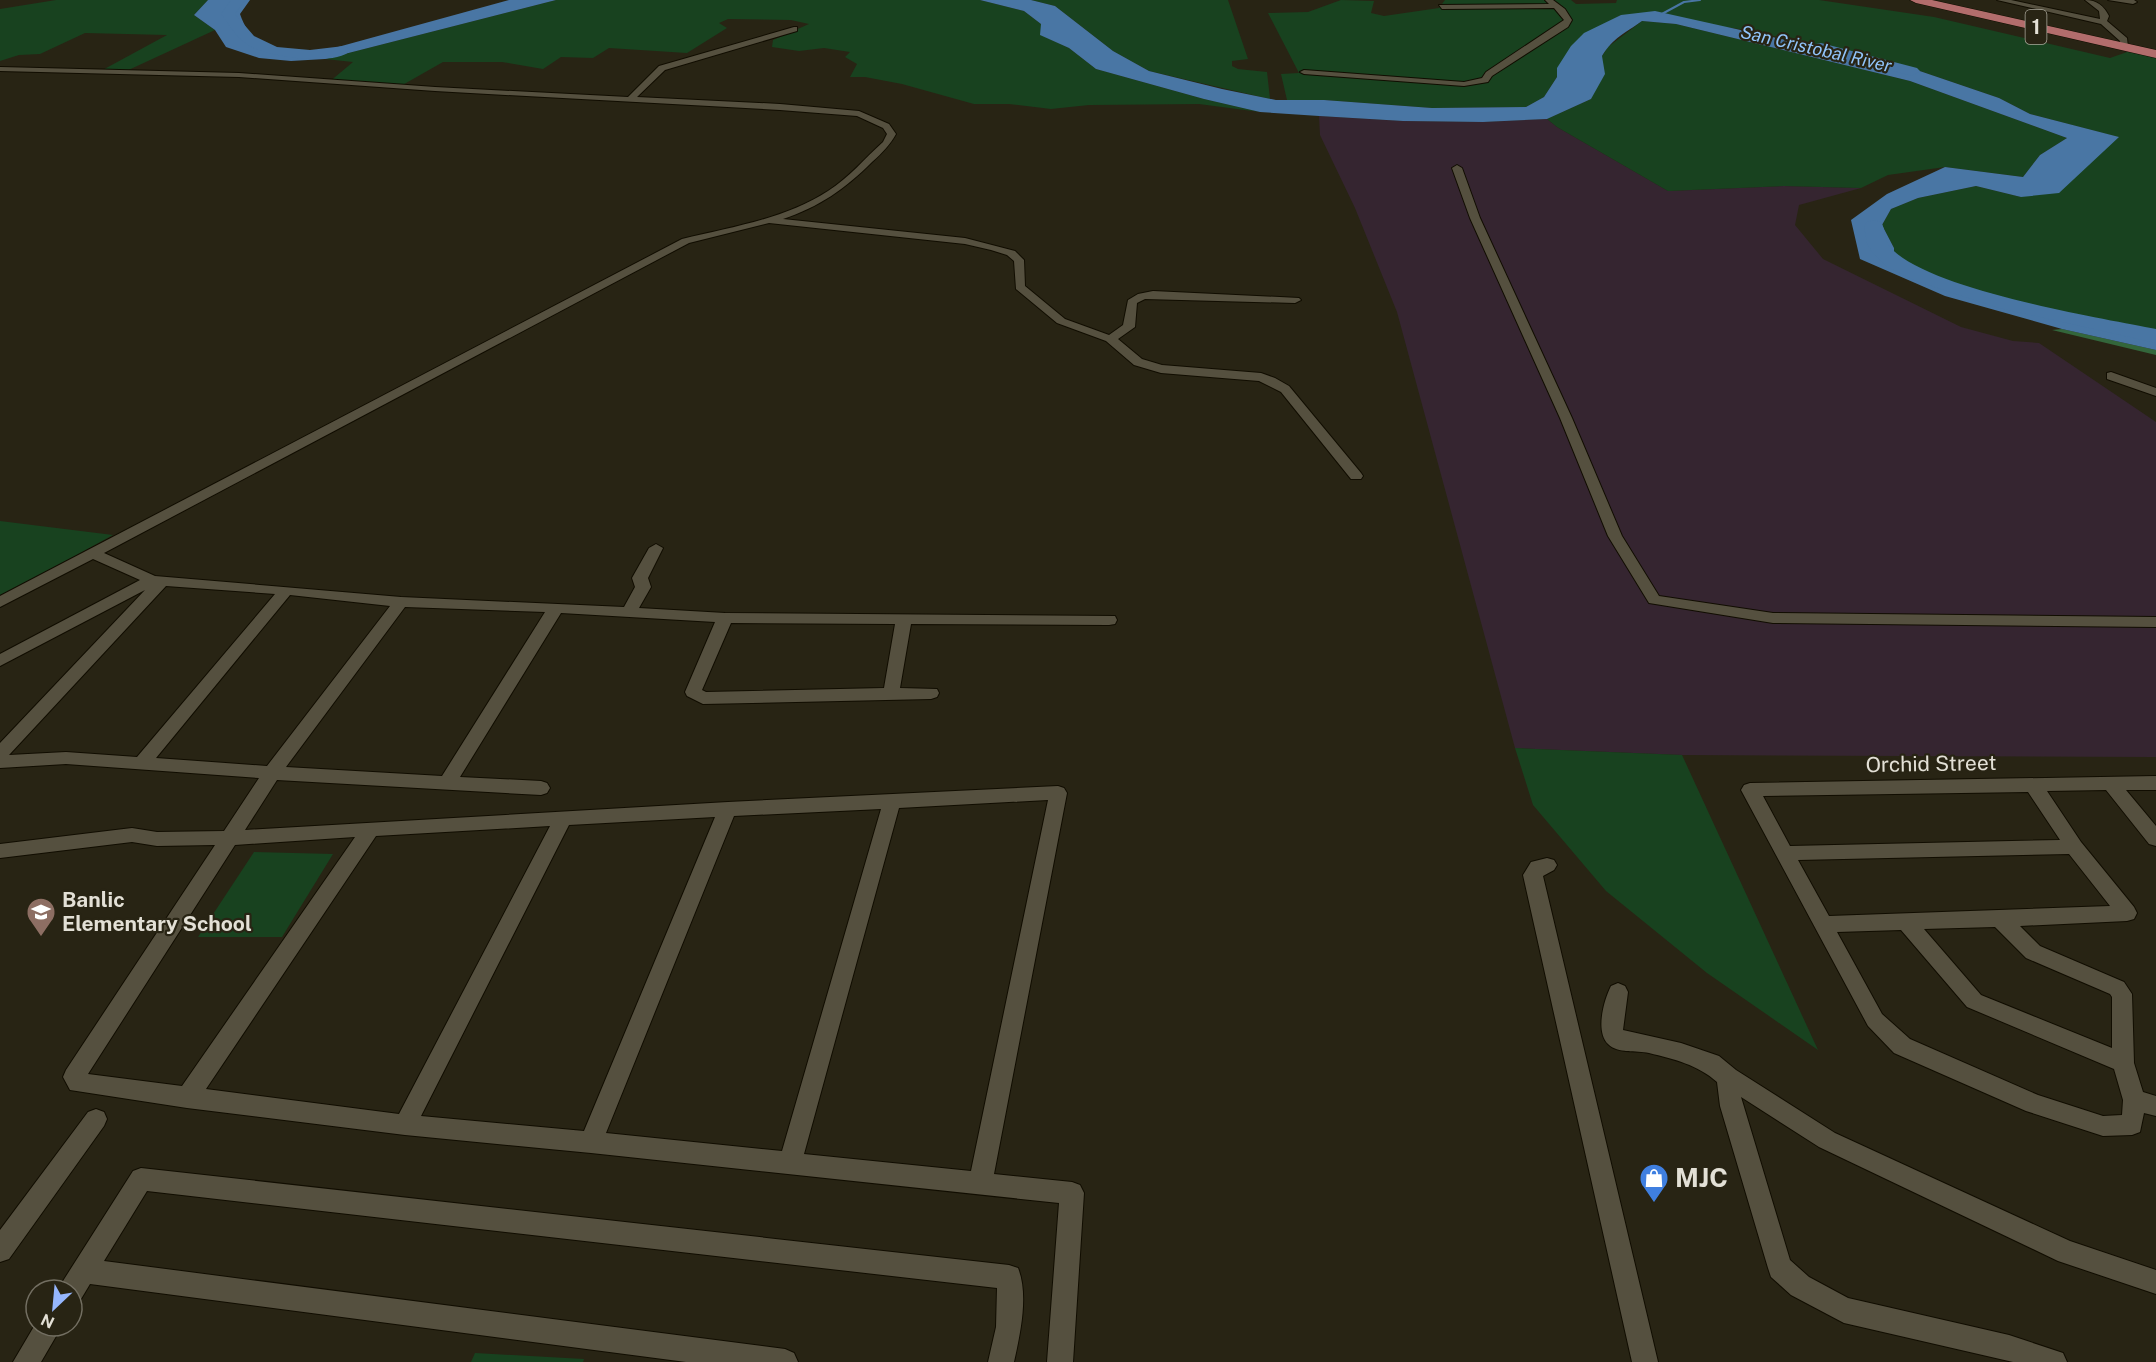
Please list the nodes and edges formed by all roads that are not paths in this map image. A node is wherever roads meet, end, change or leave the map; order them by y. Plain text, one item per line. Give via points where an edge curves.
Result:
1 (1455, 0) edge
2 (1916, 0) edge
3 (2001, 0) edge
4 (2090, 0) edge
5 (2112, 0) edge
6 (2133, 2) dead end
7 (1552, 3) edge
8 (2103, 22) junction
9 (794, 29) dead end
10 (2124, 47) junction
11 (2156, 54) edge
12 (0, 69) edge
13 (1304, 72) dead end
14 (632, 97) junction
15 (1457, 168) dead end
16 (765, 220) junction
17 (1295, 300) dead end
18 (1110, 339) junction
19 (2112, 376) dead end
20 (2156, 392) edge
21 (1356, 476) dead end
22 (656, 549) dead end
23 (91, 553) junction
24 (157, 580) junction
25 (286, 590) junction
26 (0, 602) edge
27 (401, 602) junction
28 (556, 608) junction
29 (629, 612) junction
30 (725, 618) junction
31 (904, 619) junction
32 (1109, 620) dead end
33 (2156, 622) edge
34 (0, 661) edge
35 (931, 693) dead end
36 (891, 694) junction
37 (0, 754) edge
38 (0, 762) edge
39 (142, 763) junction
40 (272, 773) junction
41 (447, 783) junction
42 (2156, 783) edge
43 (2033, 785) junction
44 (2112, 785) junction
45 (541, 788) dead end
46 (892, 801) junction
47 (728, 809) junction
48 (563, 818) junction
49 (371, 830) junction
50 (228, 838) junction
51 (2156, 839) edge
52 (2074, 847) junction
53 (0, 851) edge
54 (1786, 853) junction
55 (1547, 865) dead end
56 (2000, 919) junction
57 (1906, 922) junction
58 (1823, 924) junction
59 (1618, 992) dead end
60 (2123, 1063) junction
61 (1728, 1077) junction
62 (187, 1098) junction
63 (2134, 1100) junction
64 (2156, 1106) edge
65 (96, 1119) dead end
66 (405, 1125) junction
67 (591, 1142) junction
68 (790, 1162) junction
69 (981, 1182) junction
70 (0, 1250) edge
71 (79, 1278) edge
72 (84, 1282) edge
73 (2156, 1282) edge
74 (41, 1338) edge
75 (26, 1362) edge
76 (784, 1362) edge
77 (1001, 1362) edge
78 (1060, 1362) edge
79 (1645, 1362) edge
80 (2054, 1362) edge

1 - 7 street via 1442,7
2 - 10 highway, 1
3 - 8 street
4 - 8 street via 2102,10
5 - 6 street
7 - 13 street via 1568,20 1565,25 1485,80 1464,84
8 - 10 street via 2124,40
9 - 14 street via 662,68
10 - 11 highway, 1
12 - 14 street via 239,75 435,89
14 - 16 street via 844,111 886,126 892,134 833,192 798,210
15 - 33 street via 1475,218 1615,536 1654,600 1773,618
16 - 18 street via 994,247 1019,260 1020,287 1061,321
16 - 23 street via 686,241
17 - 18 street via 1142,296 1132,302 1129,327
18 - 21 street via 1138,362 1161,369 1271,381 1285,389
19 - 20 street
22 - 29 street via 640,578 643,587
23 - 24 street
23 - 26 street
24 - 25 street
24 - 34 street
24 - 37 street
25 - 27 street
25 - 39 street
27 - 28 street
27 - 40 street
28 - 29 street
28 - 41 street
29 - 30 street
30 - 31 street
30 - 36 street via 693,692 703,698
31 - 32 street
31 - 36 street
35 - 36 street
38 - 39 street via 66,758
39 - 40 street
40 - 41 street
40 - 50 street
41 - 45 street
42 - 44 street, Orchid Street
43 - 44 street, Orchid Street
43 - 52 street
43 - 54 street, Orchid Street via 1750,790
44 - 51 street
46 - 47 street
46 - 68 street
46 - 69 street via 1058,793
47 - 48 street
47 - 67 street
48 - 49 street
48 - 66 street
49 - 50 street
49 - 62 street
50 - 53 street via 132,836
50 - 62 street via 74,1077 78,1083
52 - 54 street
52 - 56 street via 2127,913
54 - 58 street
55 - 79 street via 1538,867 1533,875
56 - 57 street
56 - 60 street via 2033,952 2117,988 2122,994
57 - 58 street
57 - 60 street via 1974,1001
58 - 63 street via 1875,1020 1902,1046 2034,1104 2103,1126 2132,1125
59 - 61 street via 1611,1029 1615,1037 1681,1052 1711,1063
60 - 63 street
61 - 73 street via 1827,1140 2067,1252
61 - 80 street via 1731,1106 1780,1268 1800,1286 1844,1310
62 - 66 street
63 - 64 street
65 - 70 street
66 - 67 street
67 - 68 street
68 - 69 street
69 - 78 street via 1072,1193
71 - 77 street via 141,1179 1009,1277 1009,1327
72 - 76 street
74 - 75 street

